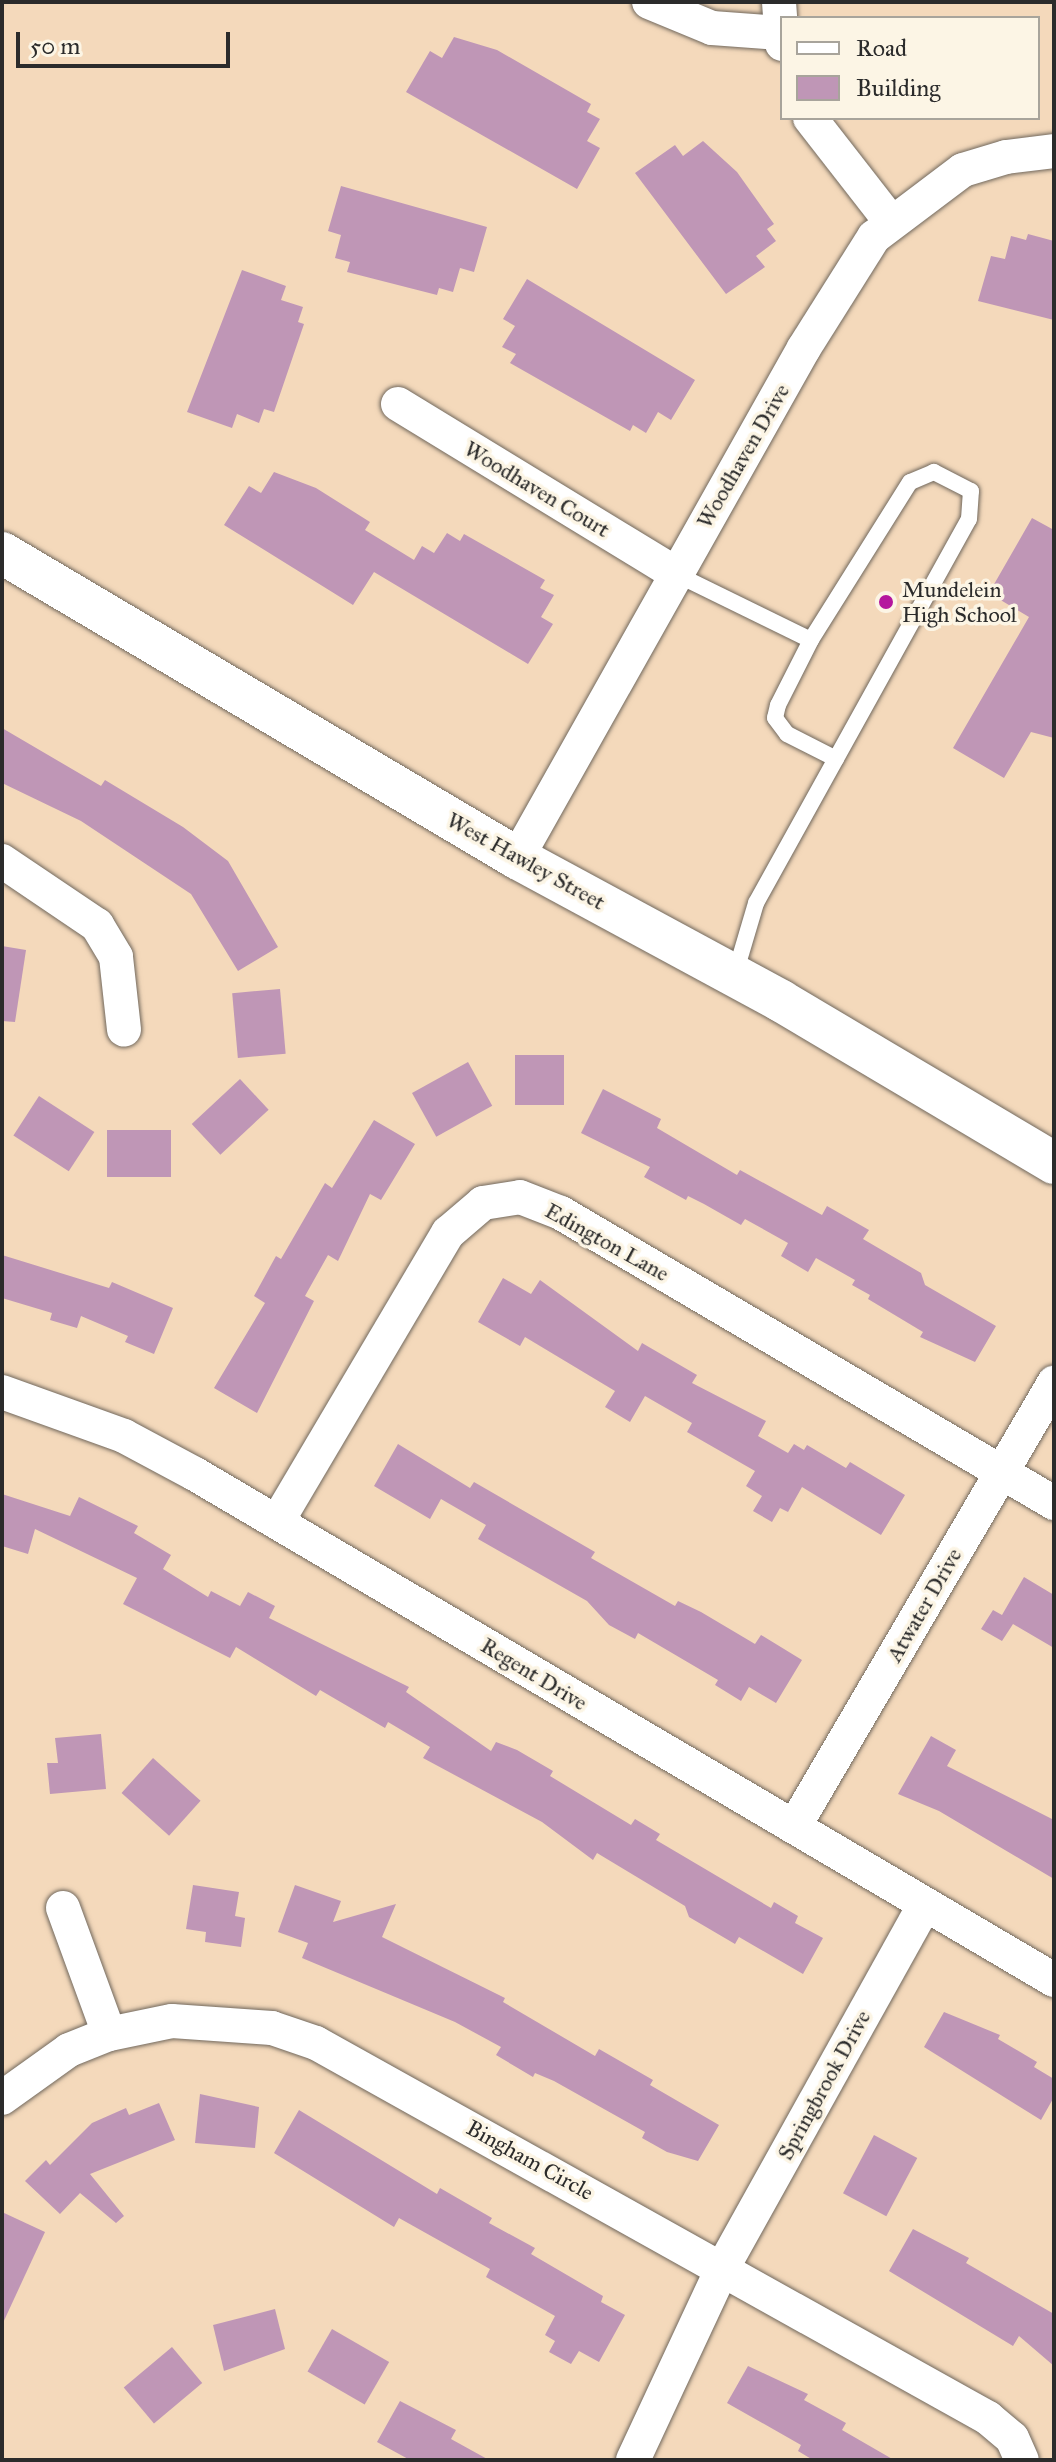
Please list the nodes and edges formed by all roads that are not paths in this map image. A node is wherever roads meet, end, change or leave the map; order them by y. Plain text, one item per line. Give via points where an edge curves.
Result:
1 (649, 2) edge
2 (780, 26) edge
3 (812, 120) edge
4 (1054, 151) edge
5 (891, 222) junction
6 (398, 404) dead end
7 (2, 553) edge
8 (676, 574) junction
9 (811, 640) junction
10 (836, 759) junction
11 (517, 858) junction
12 (2, 861) edge
13 (735, 976) junction
14 (124, 1030) dead end
15 (1054, 1163) edge
16 (1054, 1383) edge
17 (2, 1392) edge
18 (1003, 1470) junction
19 (1054, 1503) edge
20 (277, 1522) junction
21 (794, 1827) junction
22 (925, 1904) junction
23 (63, 1908) dead end
24 (1054, 1980) edge
25 (109, 2034) junction
26 (2, 2098) edge
27 (723, 2267) junction
28 (633, 2460) edge
29 (1022, 2460) edge

1 - 2 street via 712,28
3 - 5 street
4 - 5 street, Woodhaven Drive via 963,170
5 - 8 street, Woodhaven Drive via 874,237 804,348
6 - 8 street, Woodhaven Court
7 - 11 street, West Hawley Street
8 - 9 lane
8 - 11 street, Woodhaven Drive
9 - 10 lane via 775,718 787,734
9 - 10 lane via 910,482 934,472 971,491 969,519
10 - 13 lane via 756,903
11 - 13 street, West Hawley Street
12 - 14 street via 97,925 116,957
13 - 15 street, West Hawley Street
16 - 18 street, Atwater Drive
17 - 20 street, Regent Drive via 124,1436
18 - 19 street, Edington Lane
18 - 20 street, Edington Lane via 561,1213 520,1197 483,1203 448,1233
18 - 21 street, Atwater Drive
20 - 21 street, Regent Drive
21 - 22 street, Regent Drive
22 - 24 street, Regent Drive
22 - 27 street, Springbrook Drive
23 - 25 street
25 - 26 street, Bingham Circle via 69,2050
25 - 27 street, Bingham Circle via 172,2021 223,2021 272,2028 316,2043
27 - 28 street, Springbrook Drive
27 - 29 street, Bingham Circle via 988,2418 1012,2438

